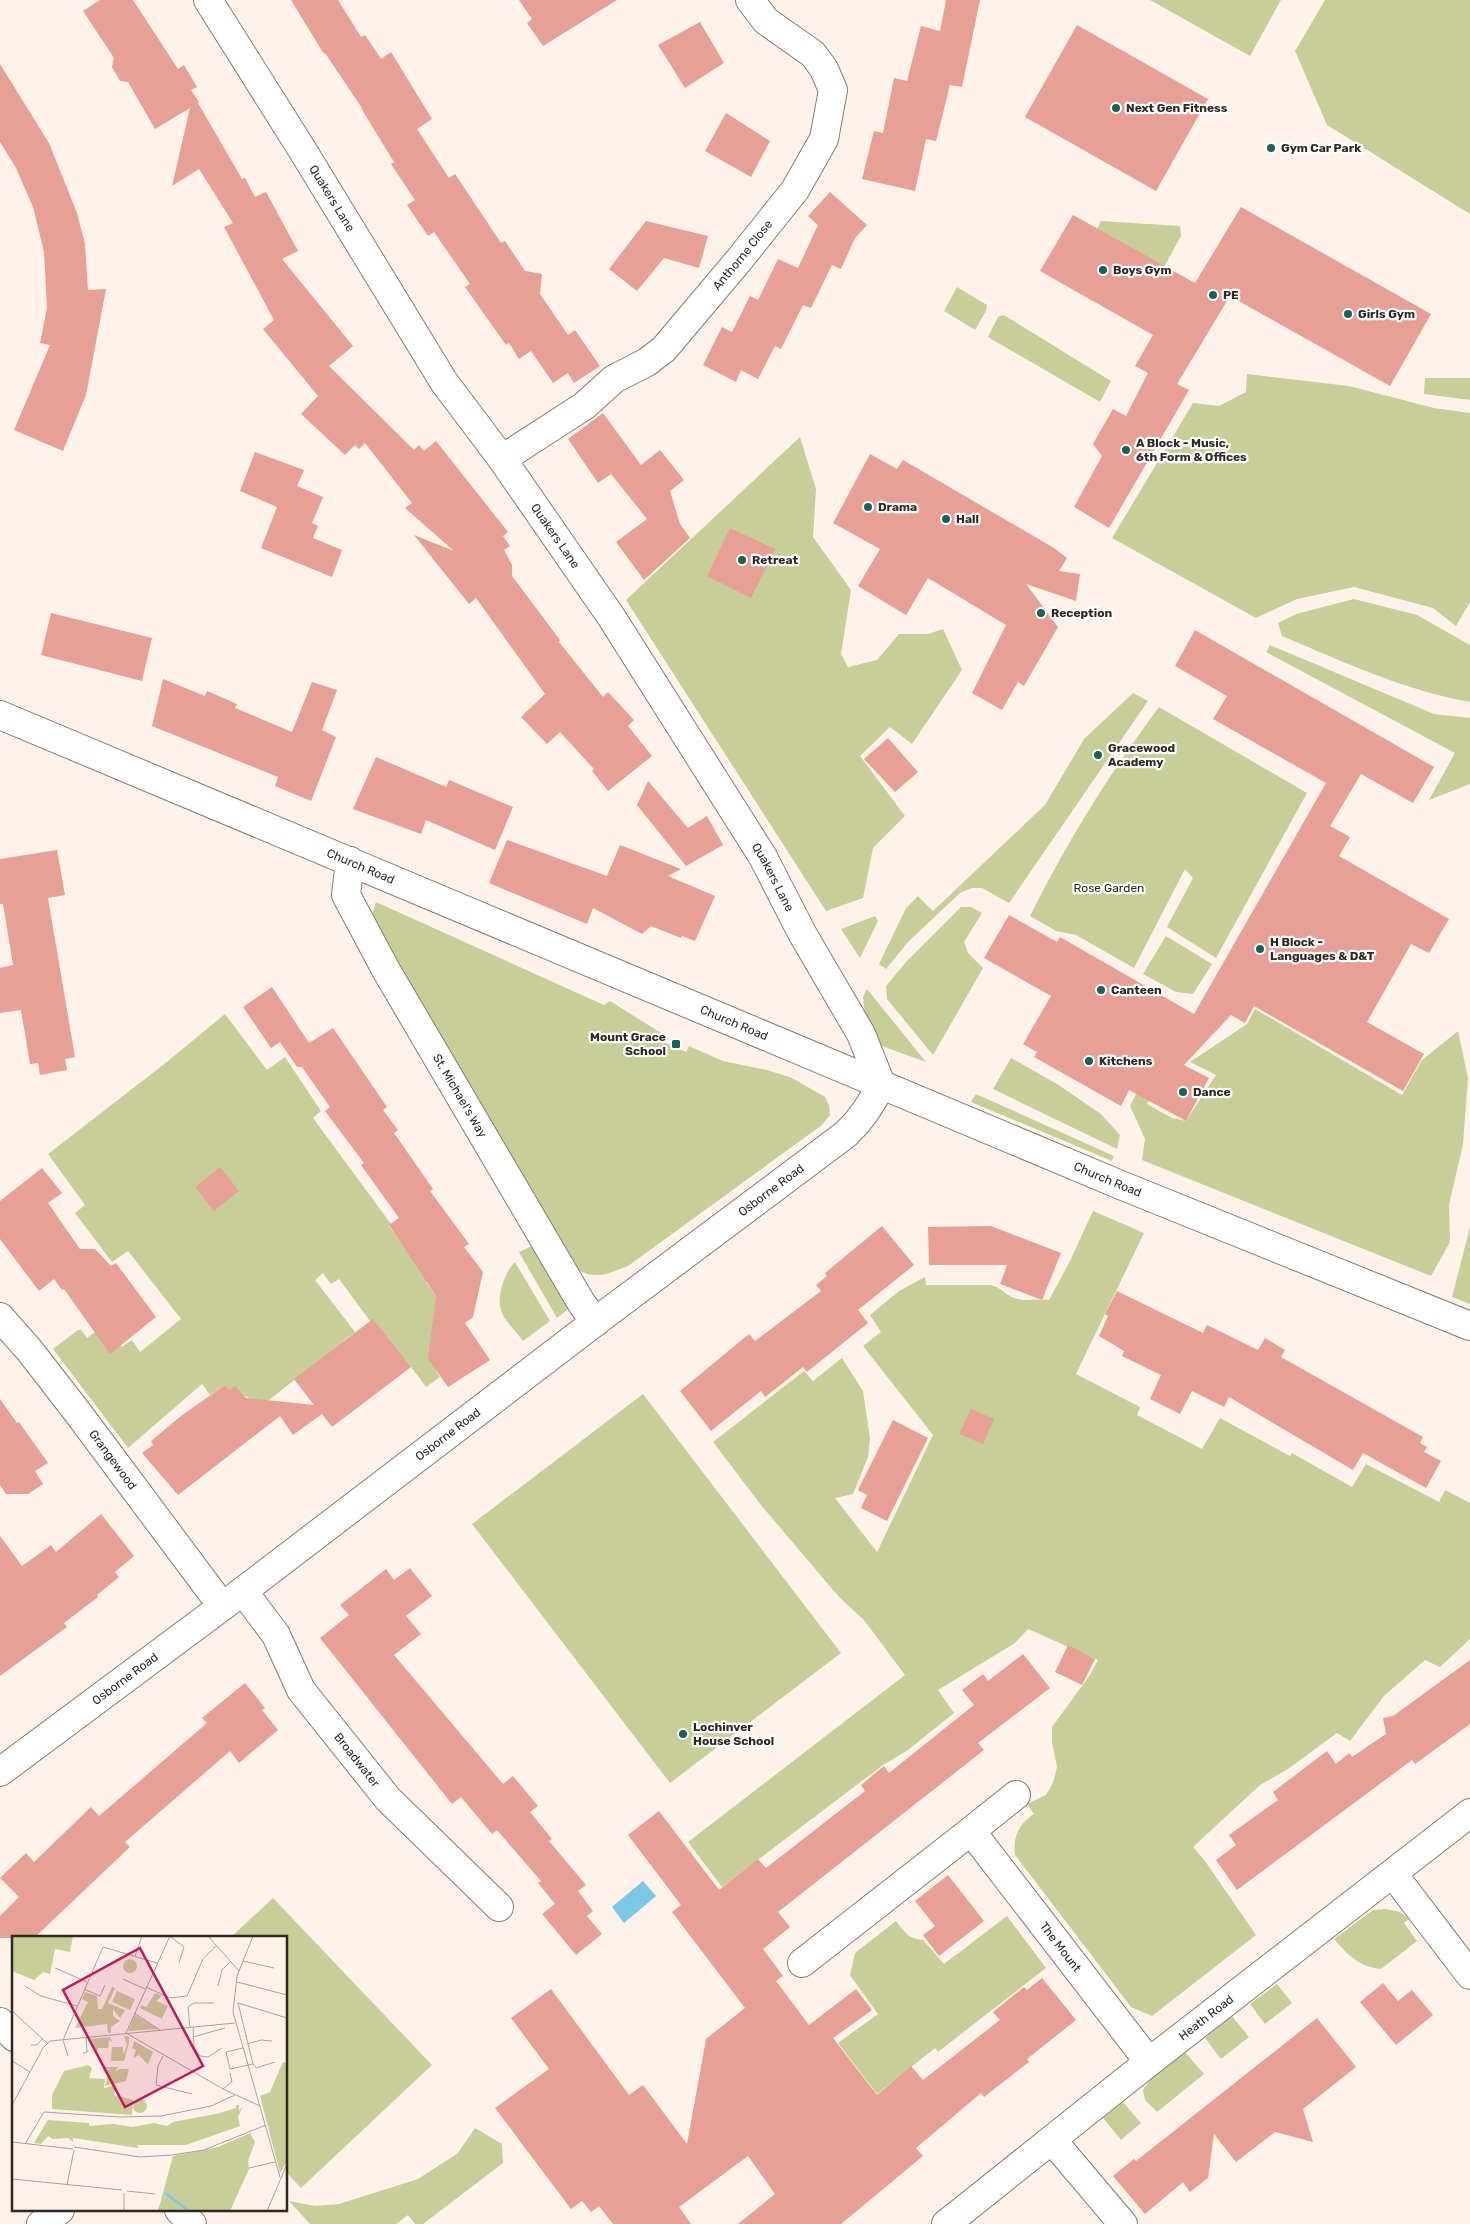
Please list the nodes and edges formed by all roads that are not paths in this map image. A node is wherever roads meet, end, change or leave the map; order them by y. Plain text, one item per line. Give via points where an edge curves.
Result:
1 (208, 0) edge
2 (750, 0) edge
3 (502, 459) junction
4 (0, 714) edge
5 (350, 862) junction
6 (881, 1084) junction
7 (0, 1317) edge
8 (596, 1322) junction
9 (1470, 1326) edge
10 (233, 1599) junction
11 (0, 1772) edge
12 (1016, 1795) dead end
13 (1470, 1813) edge
14 (971, 1831) junction
15 (1393, 1874) junction
16 (499, 1907) dead end
17 (802, 1963) dead end
18 (1470, 1975) edge
19 (0, 2022) edge
20 (12, 2034) edge
21 (1150, 2062) junction
22 (1052, 2140) junction
23 (57, 2212) edge
24 (181, 2212) edge
25 (41, 2224) edge
26 (192, 2224) edge
27 (946, 2224) edge
28 (1122, 2224) edge

1 - 3 street, Quakers Lane via 444,382
2 - 3 street, Anthorne Close via 766,21 813,54 824,69 833,90 824,140 794,190 664,349
3 - 6 street, Quakers Lane via 612,618 763,857 802,933 861,1034
4 - 5 street, Church Road
5 - 6 street, Church Road
5 - 8 street, St. Michael's Way via 346,895 391,978 582,1304
6 - 8 street, Osborne Road via 871,1106 846,1134
6 - 9 street, Church Road
7 - 10 street, Grangewood
8 - 10 street, Osborne Road
10 - 11 street, Osborne Road
10 - 16 street, Broadwater via 276,1635 301,1690 388,1800
12 - 14 street
13 - 15 street, Heath Road
14 - 17 street
14 - 21 street, The Mount
15 - 18 street
15 - 21 street, Heath Road
19 - 20 street
21 - 22 street, Heath Road
22 - 27 street, Heath Road
22 - 28 street
23 - 25 street
24 - 26 street

